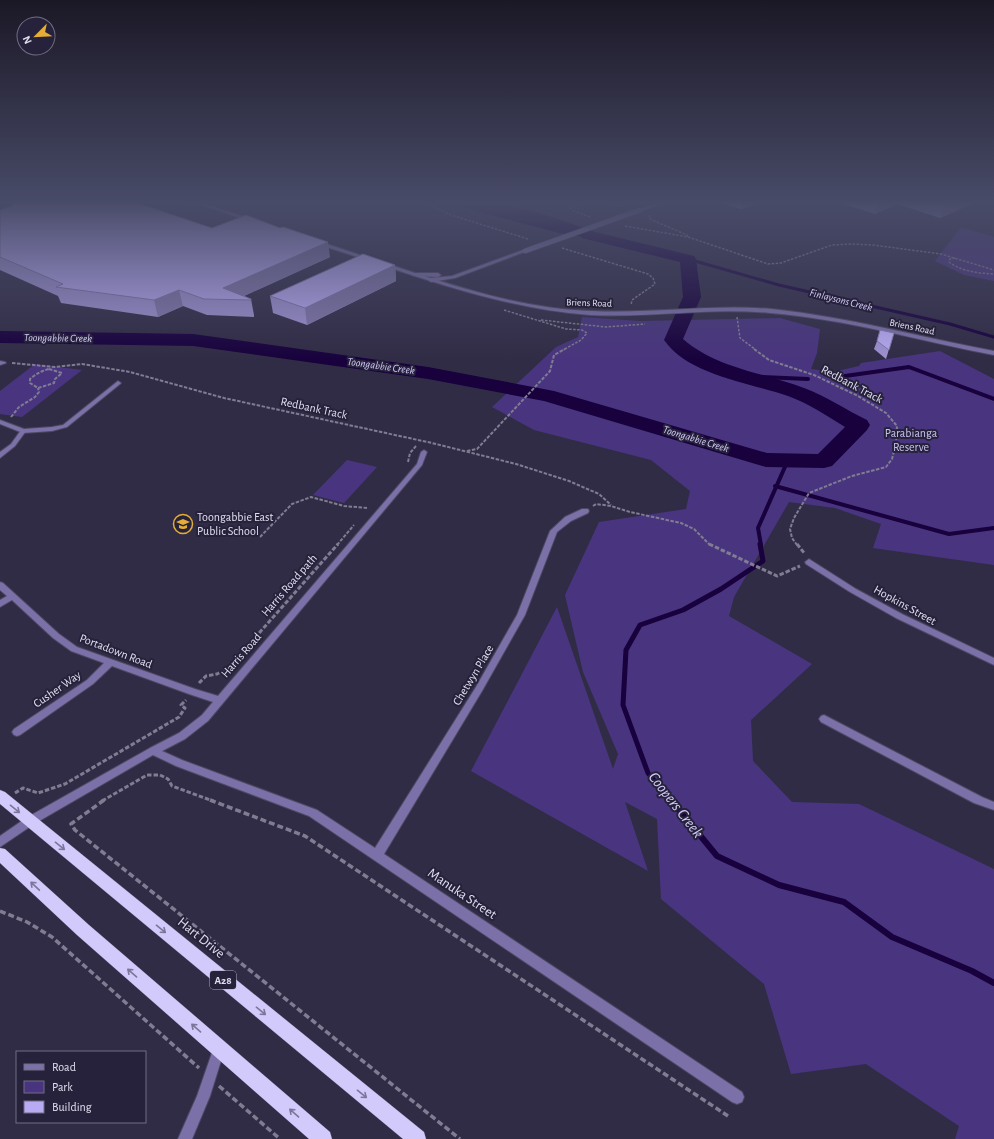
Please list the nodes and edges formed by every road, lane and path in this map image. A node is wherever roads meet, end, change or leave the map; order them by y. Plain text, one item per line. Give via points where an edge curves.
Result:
1 (357, 255) edge
2 (513, 255) edge
3 (739, 255) edge
4 (803, 255) edge
5 (946, 255) edge
6 (960, 258) junction
7 (372, 260) edge
8 (379, 263) edge
9 (478, 267) junction
10 (994, 270) edge
11 (414, 274) junction
12 (994, 274) edge
13 (431, 280) junction
14 (504, 310) dead end
15 (737, 315) dead end
16 (532, 319) junction
17 (645, 324) dead end
18 (994, 353) edge
19 (2, 363) edge
20 (118, 383) dead end
21 (38, 388) junction
22 (2, 422) edge
23 (23, 431) junction
24 (465, 451) junction
25 (424, 452) dead end
26 (0, 456) edge
27 (611, 506) junction
28 (368, 508) dead end
29 (585, 511) joint
30 (357, 521) dead end
31 (260, 537) dead end
32 (809, 562) junction
33 (0, 585) edge
34 (12, 596) junction
35 (0, 604) edge
36 (994, 662) edge
37 (110, 663) junction
38 (199, 683) dead end
39 (186, 699) dead end
40 (219, 700) junction
41 (824, 719) dead end
42 (16, 732) dead end
43 (153, 751) junction
44 (23, 788) dead end
45 (0, 796) edge
46 (994, 806) edge
47 (30, 821) junction
48 (0, 842) edge
49 (0, 854) edge
50 (377, 855) junction
51 (0, 911) edge
52 (219, 1048) junction
53 (202, 1070) dead end
54 (214, 1081) dead end
55 (737, 1097) dead end
56 (728, 1116) dead end
57 (185, 1139) edge
58 (280, 1139) edge
59 (323, 1139) edge
60 (417, 1139) edge
61 (460, 1139) edge

1 - 7 street
2 - 9 street, bridge
3 - 4 path via 768,264 781,263
5 - 6 path
6 - 10 path
6 - 12 path via 950,259 949,262 968,272
8 - 11 street, Briens Road
9 - 11 street via 441,274
9 - 13 street via 453,277
11 - 13 street, Briens Road
13 - 18 street, Briens Road via 509,303 550,310 591,313 724,309 769,311 818,316
14 - 16 path
15 - 32 path, Redbank Track via 740,338 769,360 814,375 858,396 886,412 897,426 892,459 886,467 852,476 809,493 790,529 792,538
16 - 17 path via 583,326
16 - 24 path via 587,333 581,340 554,355 550,371 499,427 477,449
19 - 24 path, Redbank Track via 55,367 82,364 130,372 224,398
20 - 23 street via 65,426
21 - 21 path via 30,381 43,369 62,373 54,383
21 - 22 path via 39,392 35,397
22 - 23 street
23 - 26 street via 13,445
24 - 27 path, Redbank Track via 516,464 587,488 599,494
25 - 40 street, Harris Road via 420,464
27 - 29 path via 596,504
27 - 32 path via 681,523 694,529 710,545 777,576
28 - 31 path via 344,506 311,497 292,504
29 - 50 street, Chetwyn Place via 568,519 554,531 521,615 479,689
30 - 38 path, Harris Road path via 229,668 221,673 206,676
32 - 36 street, Hopkins Street via 832,578 931,633
33 - 34 street, Portadown Road
34 - 35 street
34 - 37 street, Portadown Road via 74,649
37 - 40 street, Portadown Road
37 - 42 street, Cusher Way via 90,682
39 - 44 path via 181,705 185,708 178,716 82,775 38,793
40 - 43 street, Harris Road via 205,718 182,736
41 - 46 street
43 - 47 street, Harris Road
43 - 50 street, Manuka Street via 313,813
45 -> 47 highway, Hart Drive / A28
47 - 48 street, Harris Road
47 -> 60 highway, Hart Drive / A28
52 -> 49 highway
50 - 55 street, Manuka Street
51 - 53 path via 14,915 52,938
52 - 57 street
59 -> 52 highway
54 - 58 path
56 - 61 path via 305,836 172,786 168,779 160,775 147,775 99,802 71,824 153,894

